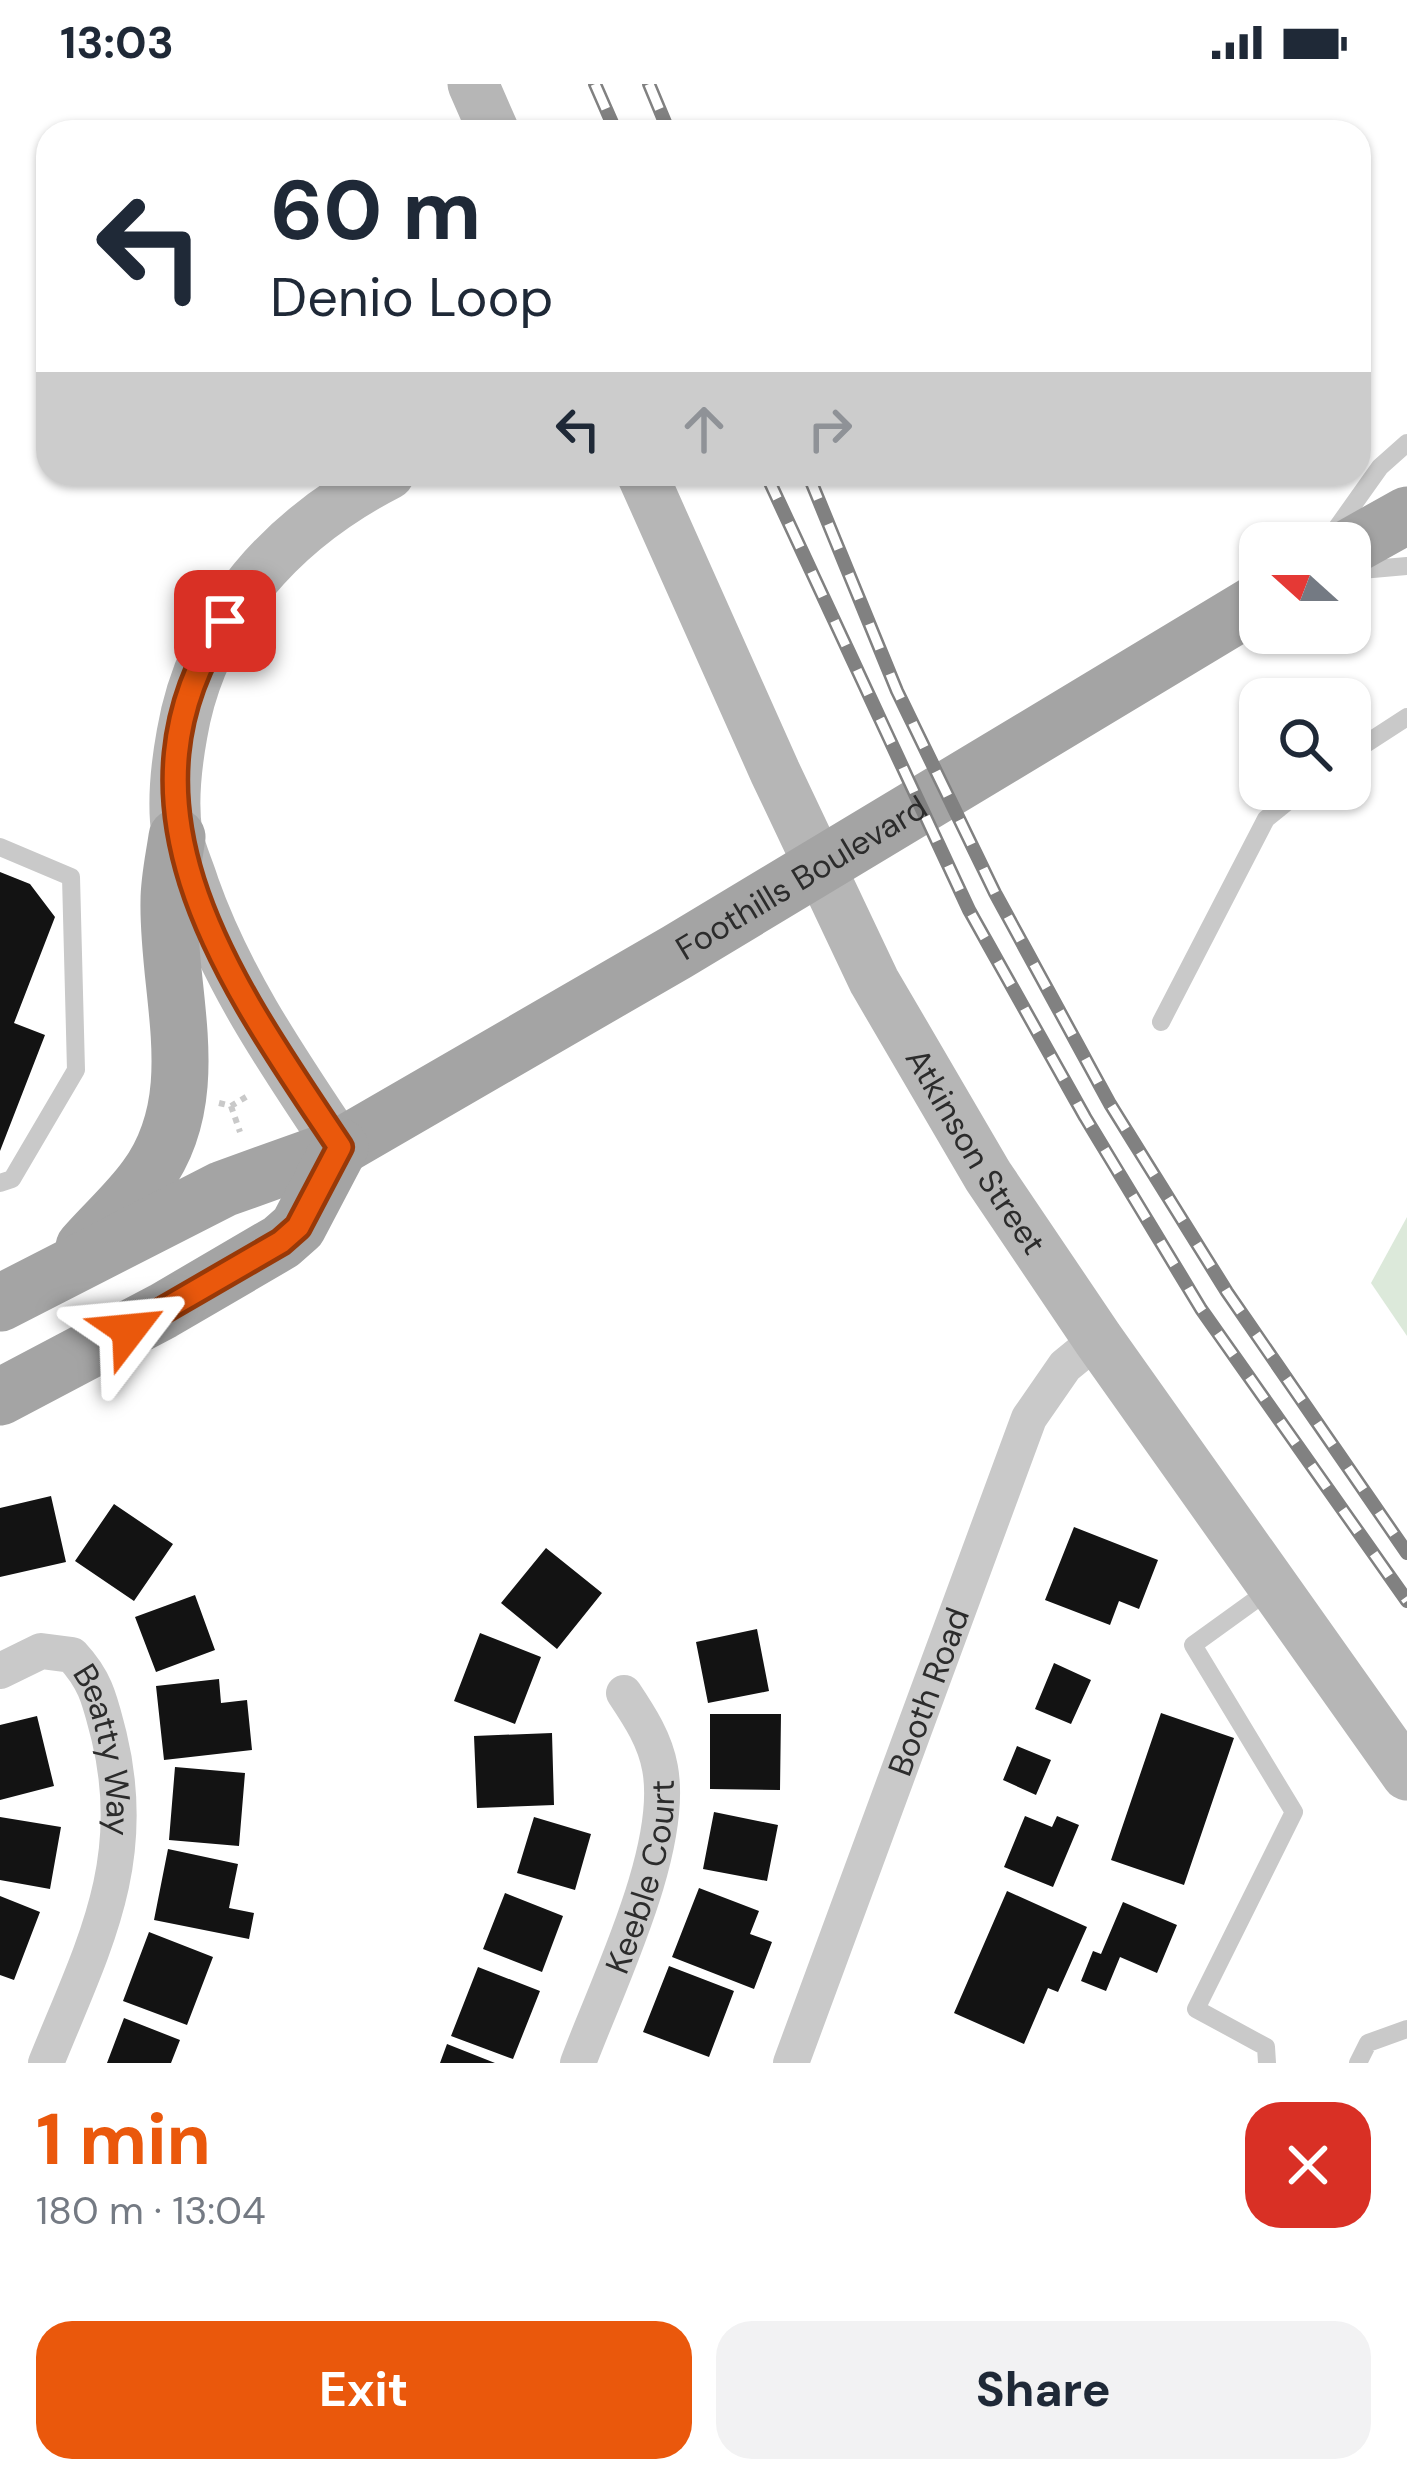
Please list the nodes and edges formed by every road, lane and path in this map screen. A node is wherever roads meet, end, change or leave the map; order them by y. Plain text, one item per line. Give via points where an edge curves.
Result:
1 (473, 84) edge
2 (489, 120) edge
3 (1407, 443) edge
4 (1371, 479) edge
5 (370, 486) edge
6 (647, 486) edge
7 (1366, 486) edge
8 (1407, 515) edge
9 (1341, 522) edge
10 (1371, 536) edge
11 (1407, 566) edge
12 (1371, 569) edge
13 (1239, 614) edge
14 (1407, 717) edge
15 (1371, 740) edge
16 (1277, 810) edge
17 (177, 837) junction
18 (0, 848) edge
19 (1161, 1022) dead end
20 (230, 1106) dead end
21 (240, 1132) dead end
22 (340, 1147) junction
23 (0, 1184) edge
24 (61, 1272) junction
25 (0, 1303) edge
26 (1098, 1339) junction
27 (0, 1397) edge
28 (1275, 1586) junction
29 (0, 1671) edge
30 (624, 1693) dead end
31 (1407, 1775) edge
32 (1407, 2029) edge
33 (46, 2063) edge
34 (578, 2063) edge
35 (791, 2063) edge
36 (1268, 2063) edge
37 (1358, 2063) edge

1 - 2 main road
3 - 4 lane
5 - 17 main road via 268,562 207,647 177,758
6 - 26 main road, Atkinson Street via 874,981 988,1176
7 - 9 lane
8 - 10 main road
11 - 12 lane
13 - 22 main road, Foothills Boulevard
14 - 15 lane
16 - 19 lane
17 - 22 main road via 241,993
17 - 24 main road via 168,899 181,1066 176,1108 146,1178
18 - 23 lane via 71,877 76,1070 12,1179
20 - 21 path
22 - 24 main road, Foothills Boulevard via 223,1189
22 - 27 main road via 298,1227 281,1242
24 - 25 main road, Foothills Boulevard
26 - 28 main road, Atkinson Street
26 - 35 street, Booth Road via 1065,1366 1029,1418
28 - 31 main road, Atkinson Street
28 - 36 lane via 1193,1645 1294,1812 1196,2009 1266,2047
29 - 33 street, Beatty Way via 41,1651 72,1655 93,1678 118,1786 112,1890
30 - 34 street, Keeble Court via 653,1741 661,1824
32 - 37 lane via 1369,2043

